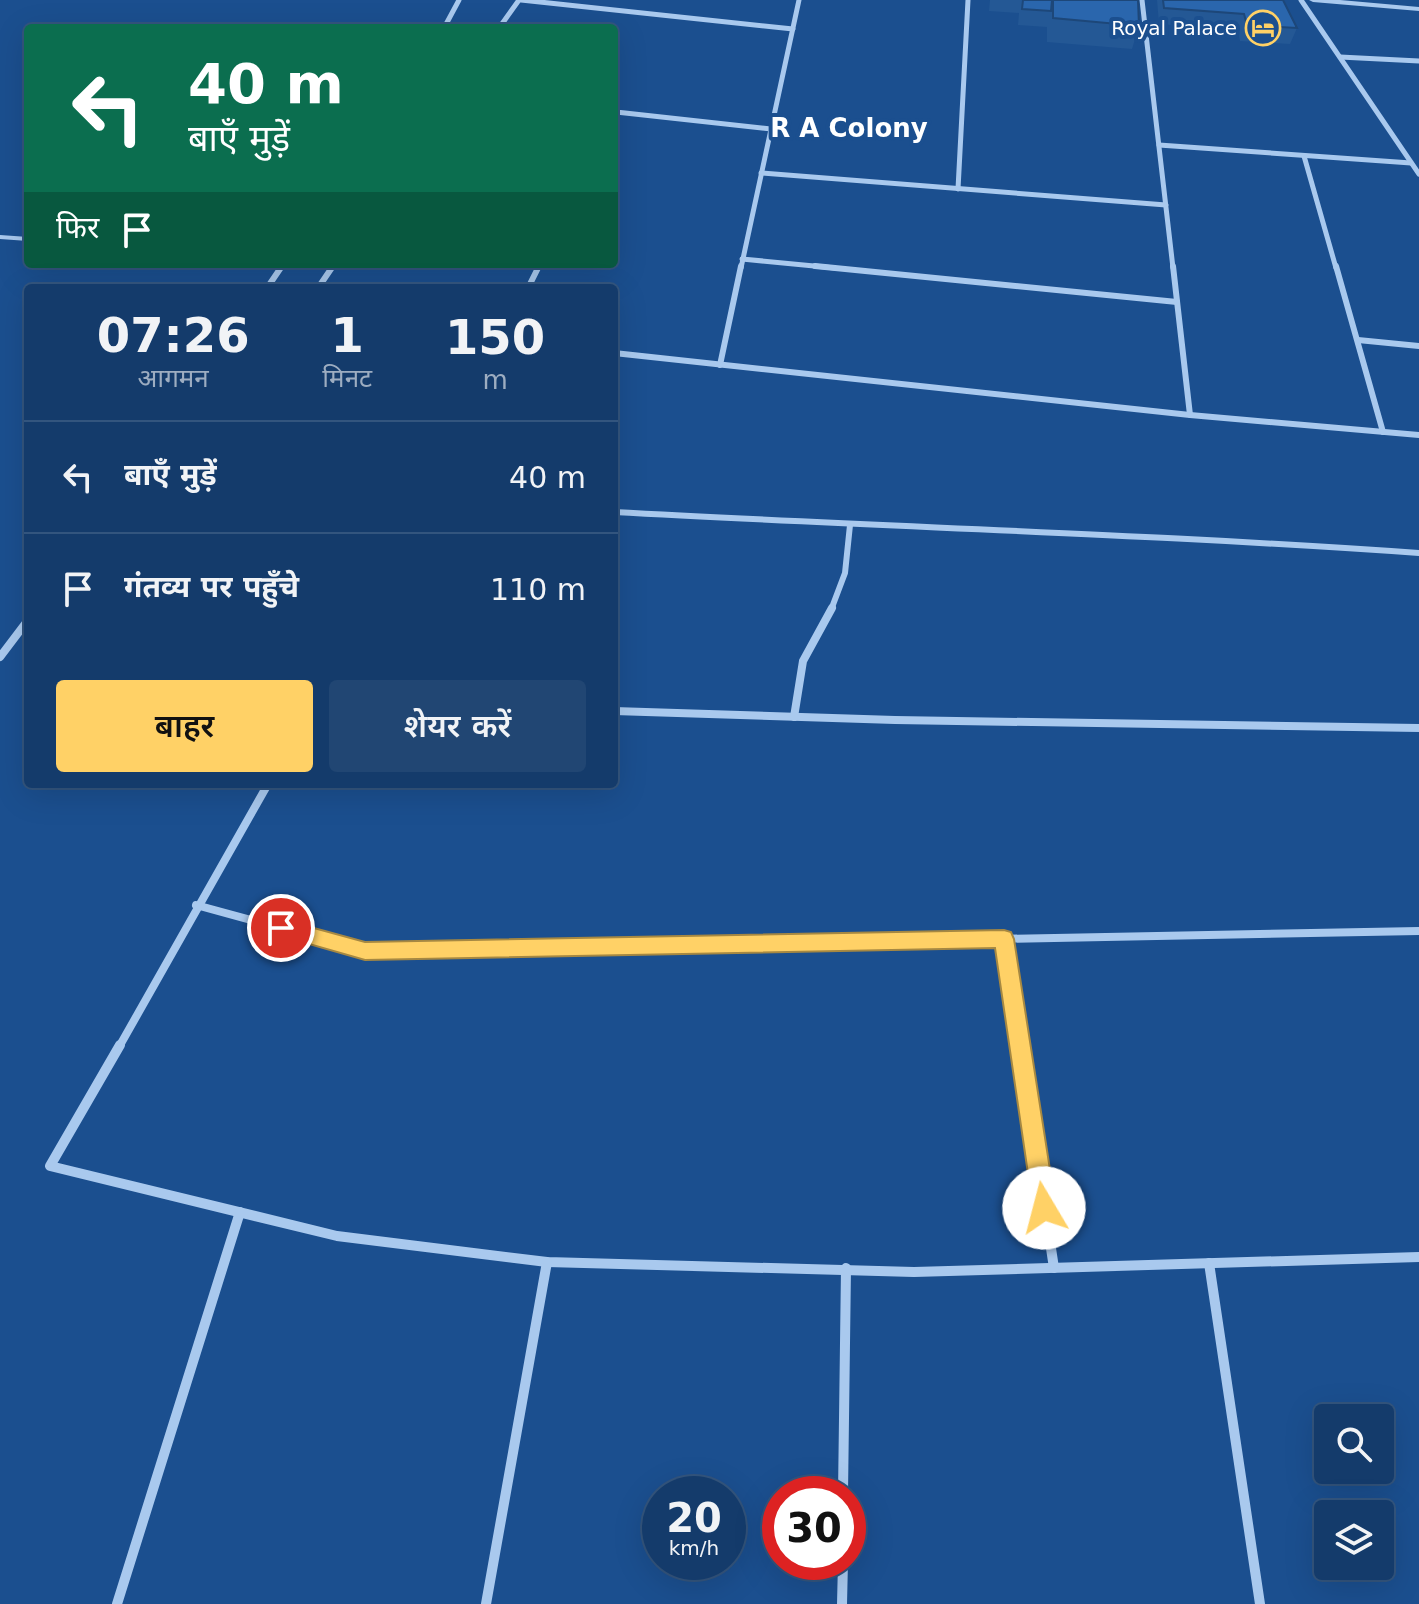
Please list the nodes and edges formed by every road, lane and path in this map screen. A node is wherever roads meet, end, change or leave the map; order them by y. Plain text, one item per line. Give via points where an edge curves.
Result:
1 (459, 0) edge
2 (520, 0) edge
3 (799, 0) edge
4 (968, 0) edge
5 (1142, 0) edge
6 (1301, 0) edge
7 (1313, 0) edge
8 (1419, 9) edge
9 (446, 24) edge
10 (502, 24) edge
11 (793, 29) junction
12 (1340, 57) junction
13 (1419, 61) edge
14 (618, 113) edge
15 (771, 129) junction
16 (1159, 145) junction
17 (1304, 156) junction
18 (1411, 163) junction
19 (761, 173) junction
20 (1419, 174) edge
21 (958, 189) junction
22 (1166, 205) junction
23 (0, 237) edge
24 (24, 239) edge
25 (742, 259) junction
26 (1177, 302) junction
27 (1358, 340) junction
28 (1419, 346) edge
29 (618, 353) edge
30 (720, 365) junction
31 (1190, 415) junction
32 (1383, 432) junction
33 (1419, 435) edge
34 (618, 512) edge
35 (850, 525) junction
36 (1419, 553) edge
37 (24, 625) edge
38 (0, 657) edge
39 (618, 711) edge
40 (794, 717) junction
41 (1419, 728) edge
42 (266, 788) edge
43 (196, 905) junction
44 (1419, 931) edge
45 (1004, 939) junction
46 (240, 1212) junction
47 (1419, 1257) edge
48 (547, 1262) junction
49 (1209, 1263) junction
50 (846, 1268) junction
51 (1054, 1268) junction
52 (843, 1476) edge
53 (843, 1580) edge
54 (117, 1604) edge
55 (486, 1604) edge
56 (842, 1604) edge
57 (1260, 1604) edge

1 - 9 street
2 - 10 street
2 - 11 street
3 - 11 street
4 - 21 street
5 - 16 street
6 - 12 street
7 - 8 street
11 - 15 street
12 - 13 street
12 - 18 street
14 - 15 street
15 - 19 street
16 - 17 street
16 - 22 street
17 - 18 street
17 - 27 street
18 - 20 street
19 - 21 street
19 - 25 street
21 - 22 street
22 - 26 street
23 - 24 lane
25 - 26 street
25 - 30 street
26 - 31 street
27 - 28 street
27 - 32 street
29 - 30 street
30 - 31 street
31 - 32 street
32 - 33 street
34 - 35 street
35 - 36 street via 1221,539
35 - 40 street via 837,598 802,664
37 - 38 street
39 - 40 street
40 - 41 street
42 - 43 street
43 - 45 street via 365,951
43 - 46 street via 127,1038 50,1166
44 - 45 street
45 - 51 street
46 - 48 street via 337,1236
46 - 54 street
47 - 49 street
48 - 50 street
48 - 55 street
49 - 51 street
49 - 57 street
50 - 51 street
50 - 52 street
53 - 56 street

